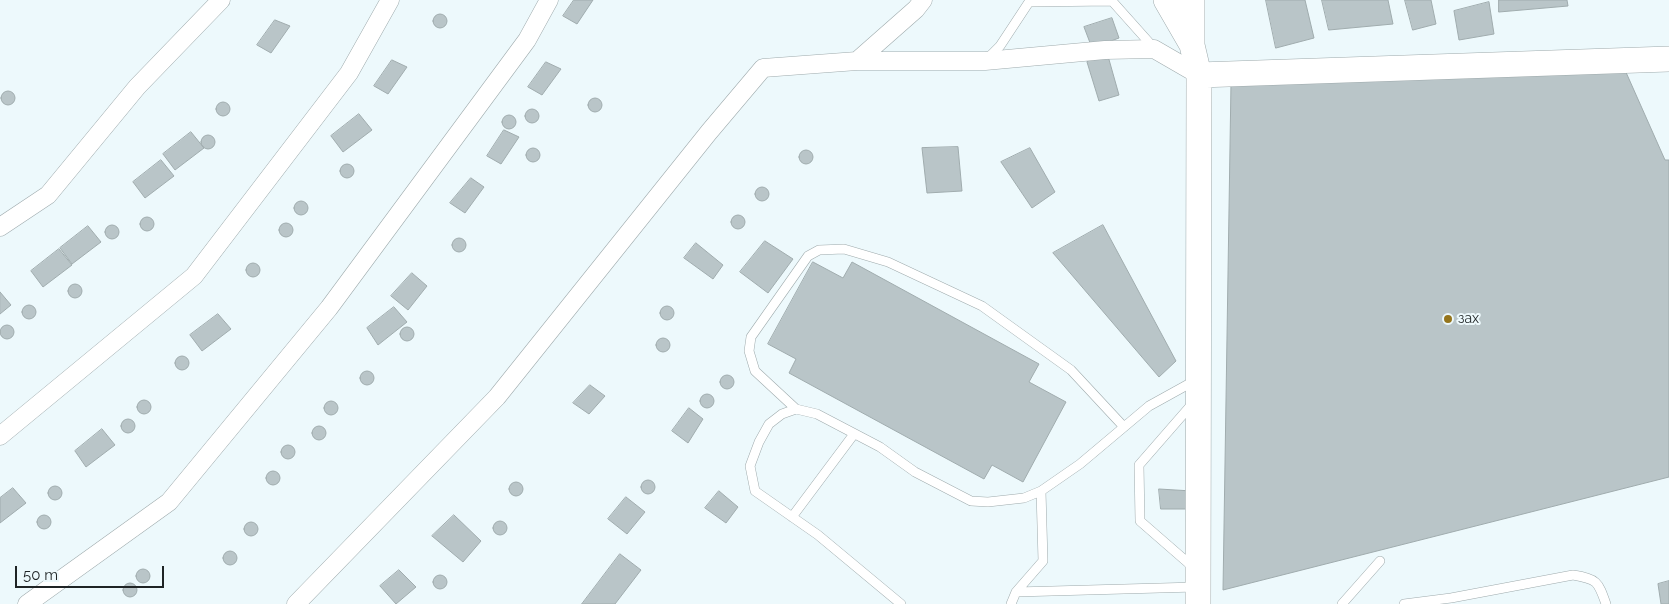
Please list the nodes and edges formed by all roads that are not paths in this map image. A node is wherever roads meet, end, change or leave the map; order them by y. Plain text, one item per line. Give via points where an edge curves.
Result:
1 (221, 0) edge
2 (390, 0) edge
3 (549, 0) edge
4 (922, 0) edge
5 (1166, 0) edge
6 (1192, 0) edge
7 (1192, 45) junction
8 (1154, 49) junction
9 (1669, 59) edge
10 (857, 61) junction
11 (985, 61) junction
12 (1198, 75) junction
13 (0, 227) edge
14 (1199, 387) junction
15 (796, 409) junction
16 (1124, 427) junction
17 (854, 434) junction
18 (0, 436) edge
19 (1042, 491) junction
20 (792, 517) junction
21 (1380, 560) dead end
22 (1198, 588) edge
23 (1016, 592) junction
24 (27, 604) edge
25 (296, 604) edge
26 (901, 604) edge
27 (1011, 604) edge
28 (1342, 604) edge
29 (1404, 604) edge
30 (1606, 604) edge

1 - 13 street via 137,87 48,196
2 - 18 street via 349,73 194,276
3 - 24 street via 527,40 329,308 169,502
4 - 10 street
5 - 7 street
6 - 7 street
7 - 12 street
8 - 11 street
8 - 11 lane via 1112,1 1029,2 1000,46
8 - 12 street
9 - 12 street
10 - 11 street
10 - 25 street via 763,68 497,397
12 - 14 street
14 - 16 lane via 1149,406
14 - 22 street
14 - 22 lane via 1184,415 1139,465 1140,520
15 - 16 lane via 755,371 749,351 751,337 808,256 819,250 844,249 888,262 982,306 1071,370
15 - 17 lane via 818,414
15 - 20 lane via 769,424 750,466 754,491
16 - 19 lane
17 - 19 lane via 915,472 971,501 1024,498
17 - 20 lane
19 - 23 lane via 1043,561
20 - 26 lane
21 - 28 lane
22 - 23 lane
23 - 27 lane
29 - 30 lane via 1573,575 1588,577 1600,585

